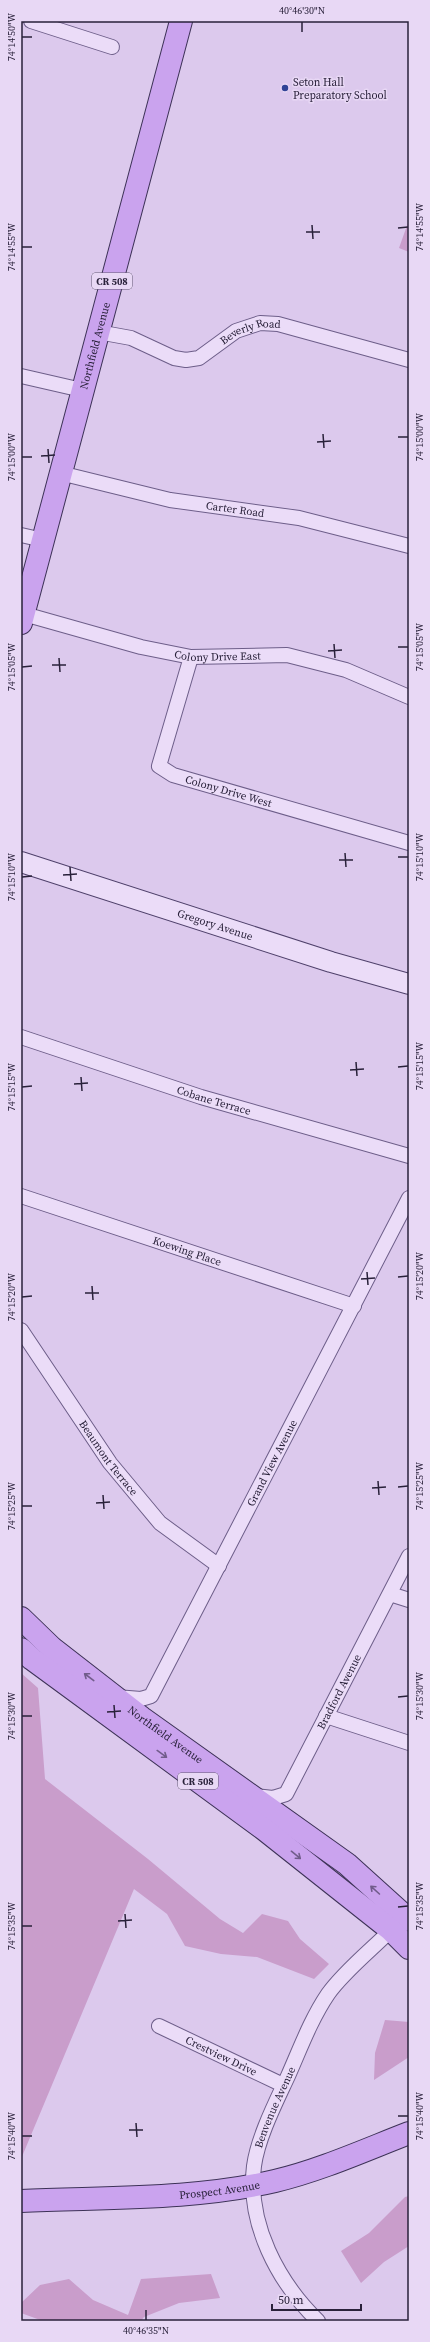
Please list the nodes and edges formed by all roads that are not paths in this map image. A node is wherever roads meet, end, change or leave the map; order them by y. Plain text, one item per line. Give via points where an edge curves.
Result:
1 (31, 21) edge
2 (181, 21) edge
3 (112, 47) dead end
4 (98, 332) junction
5 (409, 360) edge
6 (21, 376) edge
7 (82, 390) junction
8 (60, 473) junction
9 (21, 535) edge
10 (43, 540) junction
11 (409, 546) edge
12 (22, 618) edge
13 (191, 657) junction
14 (409, 697) edge
15 (409, 843) edge
16 (21, 862) edge
17 (409, 984) edge
18 (21, 1037) edge
19 (409, 1156) edge
20 (21, 1196) edge
21 (409, 1198) edge
22 (354, 1306) junction
23 (21, 1330) edge
24 (409, 1556) edge
25 (219, 1566) junction
26 (390, 1594) junction
27 (409, 1600) edge
28 (21, 1618) edge
29 (21, 1649) edge
30 (116, 1698) junction
31 (326, 1716) junction
32 (136, 1724) junction
33 (409, 1743) edge
34 (250, 1796) junction
35 (270, 1822) junction
36 (401, 1922) edge
37 (409, 1948) edge
38 (159, 2026) dead end
39 (283, 2085) junction
40 (409, 2133) edge
41 (254, 2185) junction
42 (21, 2201) edge
43 (316, 2321) edge

1 - 3 street
2 - 4 main road, Northfield Avenue / CR 508
4 - 5 street, Beverly Road via 131,338 174,358 186,360 199,358 236,331 260,323 278,324
4 - 7 main road, Northfield Avenue / CR 508
6 - 7 street
7 - 8 main road, Northfield Avenue / CR 508
8 - 10 main road, Northfield Avenue / CR 508
8 - 11 street, Carter Road via 170,500 299,518
9 - 10 street
10 - 12 main road, Northfield Avenue / CR 508
12 - 13 street, Colony Drive East
13 - 14 street, Colony Drive East via 287,655 346,670
13 - 15 street, Colony Drive West via 159,766 173,775
16 - 17 main road, Gregory Avenue via 331,962
18 - 19 street, Cobane Terrace via 201,1097
20 - 22 street, Koewing Place
21 - 22 street, Grand View Avenue
22 - 25 street, Grand View Avenue
23 - 25 street, Beaumont Terrace via 110,1463 160,1523
24 - 26 street, Bradford Avenue
25 - 30 street, Grand View Avenue via 151,1696 141,1699
26 - 27 street
26 - 31 street, Bradford Avenue
30 -> 28 main road, Northfield Avenue / CR 508 via 52,1648
29 - 32 main road, Northfield Avenue / CR 508 via 32,1659
30 - 32 main road, Northfield Avenue / CR 508
31 - 33 street
31 - 34 street, Bradford Avenue via 286,1794 273,1798
32 - 34 main road, Northfield Avenue / CR 508
32 -> 35 main road, Northfield Avenue / CR 508
34 - 35 main road, Northfield Avenue / CR 508
35 - 36 main road, Northfield Avenue / CR 508
36 - 37 main road, Northfield Avenue / CR 508
36 - 39 street, Benvenue Avenue via 329,1993
38 - 39 street, Crestview Drive
39 - 41 street, Benvenue Avenue via 254,2166
40 - 41 main road, Prospect Avenue via 306,2173
41 - 42 main road, Prospect Avenue via 198,2193
41 - 43 street, Benvenue Avenue via 258,2220 273,2261 285,2283

